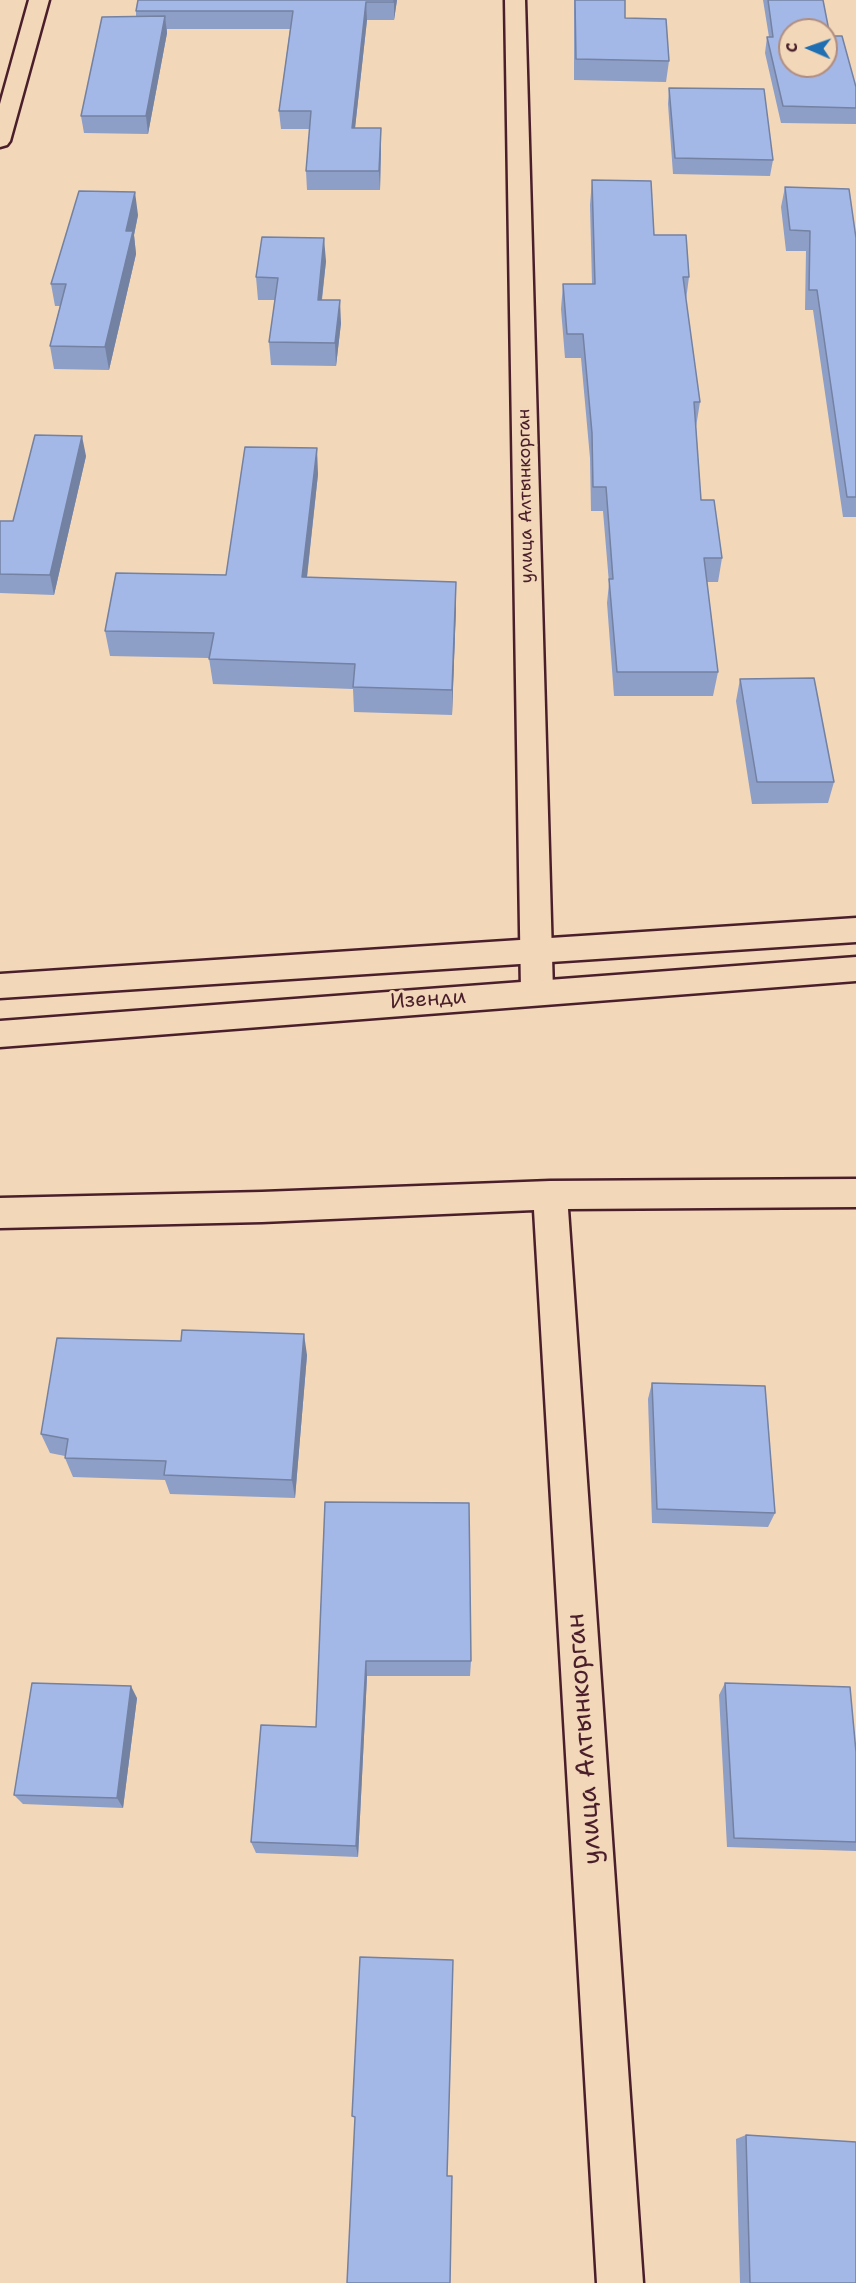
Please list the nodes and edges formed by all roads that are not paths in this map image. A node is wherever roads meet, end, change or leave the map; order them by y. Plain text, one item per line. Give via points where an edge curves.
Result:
1 (39, 0) edge
2 (515, 0) edge
3 (0, 141) edge
4 (856, 930) edge
5 (536, 952) junction
6 (856, 969) edge
7 (0, 986) edge
8 (537, 992) junction
9 (0, 1034) edge
10 (856, 1193) edge
11 (550, 1195) junction
12 (0, 1213) edge
13 (620, 2283) edge

1 - 3 street
2 - 5 street, улица Алтынкорган
4 - 5 street, Изенди
5 - 7 street, Изенди
5 - 8 street, улица Алтынкорган
6 - 8 street, Изенди
8 - 9 street, Изенди
10 - 11 street
11 - 12 street
11 - 13 street, улица Алтынкорган

